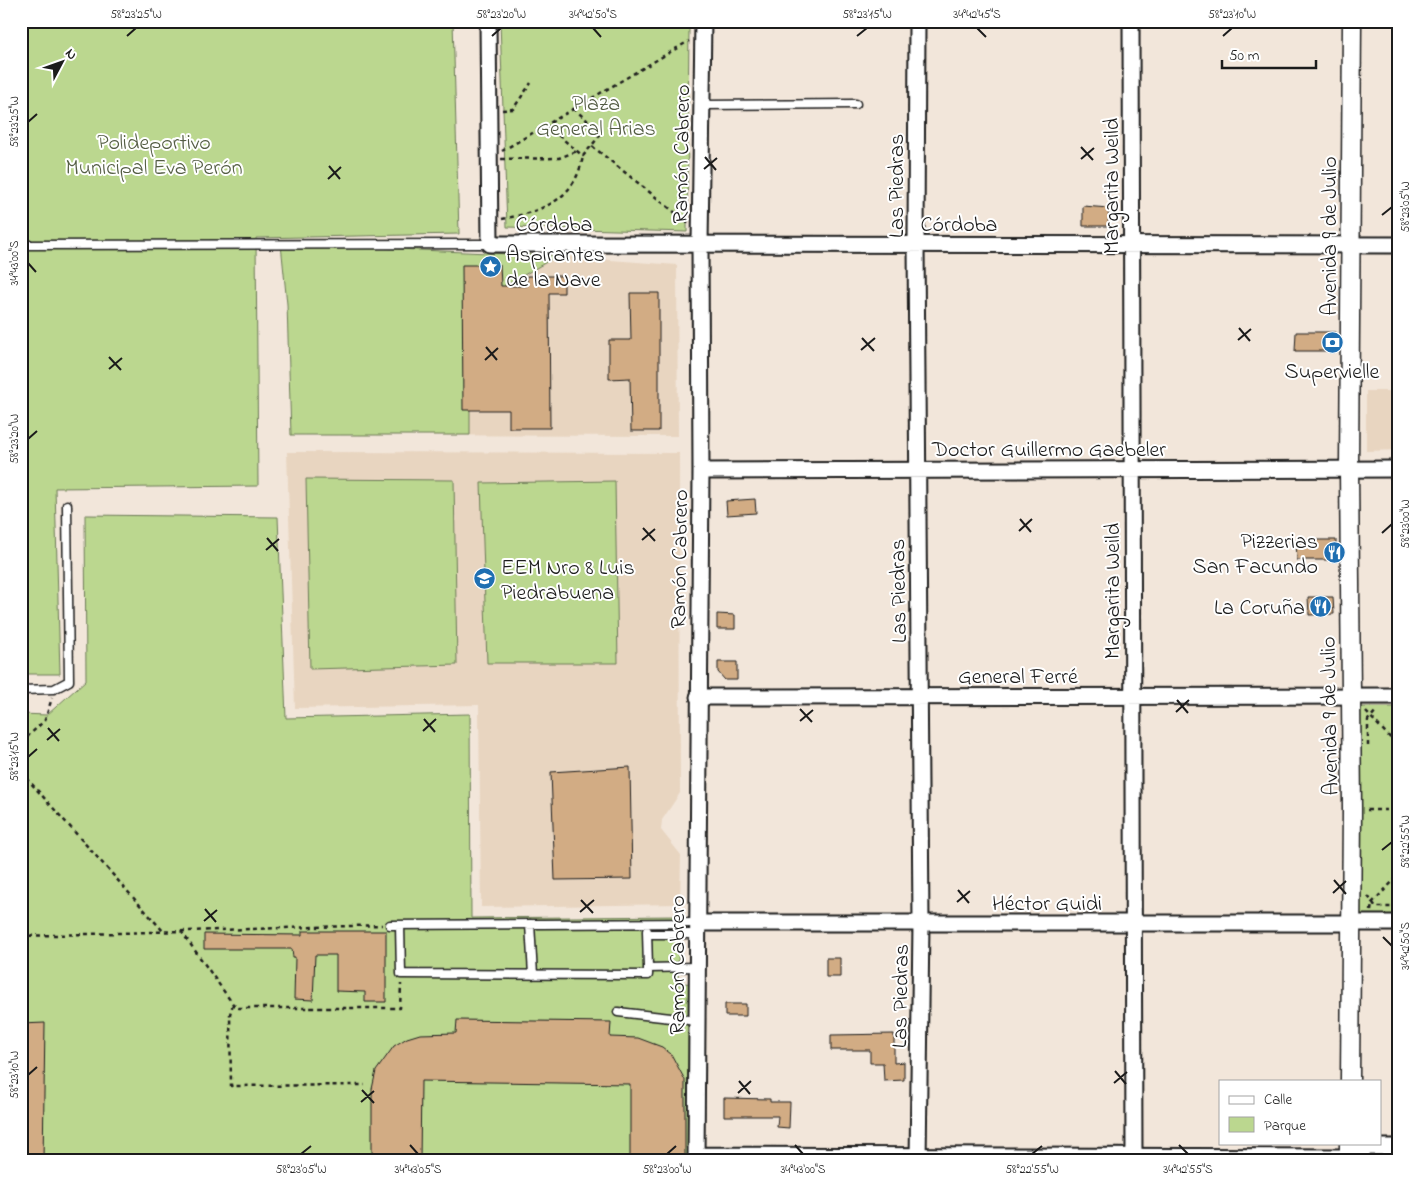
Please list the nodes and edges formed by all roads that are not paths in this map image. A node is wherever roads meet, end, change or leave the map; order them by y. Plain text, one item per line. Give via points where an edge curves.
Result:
1 (488, 21) edge
2 (917, 21) edge
3 (1131, 21) edge
4 (1352, 21) edge
5 (703, 27) edge
6 (856, 104) dead end
7 (702, 105) junction
8 (700, 238) junction
9 (490, 244) junction
10 (916, 244) junction
11 (1132, 244) junction
12 (21, 245) edge
13 (1351, 246) junction
14 (1398, 246) edge
15 (1349, 469) junction
16 (1398, 469) edge
17 (917, 470) junction
18 (1132, 470) junction
19 (701, 471) junction
20 (67, 506) dead end
21 (21, 690) edge
22 (698, 696) junction
23 (1133, 696) junction
24 (1350, 696) junction
25 (1398, 696) edge
26 (920, 697) junction
27 (1131, 922) junction
28 (1398, 923) edge
29 (530, 924) junction
30 (647, 924) junction
31 (921, 924) junction
32 (1351, 924) junction
33 (390, 925) road end
34 (400, 925) junction
35 (698, 929) junction
36 (648, 934) junction
37 (697, 967) junction
38 (648, 968) junction
39 (533, 975) junction
40 (618, 1012) dead end
41 (697, 1021) junction
42 (1350, 1080) edge
43 (1398, 1147) edge
44 (1351, 1156) edge
45 (696, 1158) edge
46 (918, 1158) edge
47 (1134, 1159) edge

1 - 9 street
2 - 10 street, Las Piedras
3 - 11 street, Margarita Weild
4 - 13 street, Avenida 9 de Julio
5 - 7 street, Ramón Cabrero
6 - 7 lane
7 - 8 street, Ramón Cabrero
8 - 9 street, Córdoba
8 - 10 street, Córdoba
8 - 19 street, Ramón Cabrero
9 - 12 lane
10 - 11 street, Córdoba
10 - 17 street, Las Piedras
11 - 13 street, Córdoba
11 - 18 street, Margarita Weild
13 - 14 street, Córdoba
13 - 15 street, Avenida 9 de Julio
15 - 16 street, Doctor Guillermo Gaebeler
15 - 18 street, Doctor Guillermo Gaebeler
15 - 24 street, Avenida 9 de Julio
17 - 18 street, Doctor Guillermo Gaebeler
17 - 19 street, Doctor Guillermo Gaebeler
17 - 26 street, Las Piedras
18 - 23 street, Margarita Weild
19 - 22 street, Ramón Cabrero
20 - 21 lane via 69,680 54,689
22 - 26 street, General Ferré
22 - 35 street, Ramón Cabrero
23 - 24 street, General Ferré
23 - 26 street, General Ferré
23 - 27 street, Margarita Weild
24 - 25 street, General Ferré
24 - 32 street, Avenida 9 de Julio via 1360,810
26 - 31 street, Las Piedras
27 - 31 street, Héctor Guidi
27 - 32 street, Héctor Guidi
27 - 47 street, Margarita Weild
28 - 32 street, Héctor Guidi
29 - 30 lane
29 - 34 lane
29 - 39 lane
30 - 35 lane
30 - 36 lane
31 - 35 street, Héctor Guidi
31 - 46 street, Las Piedras
32 - 42 street, Avenida 9 de Julio
33 - 34 lane
34 - 39 lane via 401,974
35 - 36 lane
35 - 37 street, Ramón Cabrero
36 - 38 lane
37 - 38 lane
37 - 41 street, Ramón Cabrero
38 - 39 lane via 648,975
40 - 41 lane
41 - 45 street, Ramón Cabrero
43 - 44 street via 1368,1147
44 - 47 street
45 - 46 street
46 - 47 street

